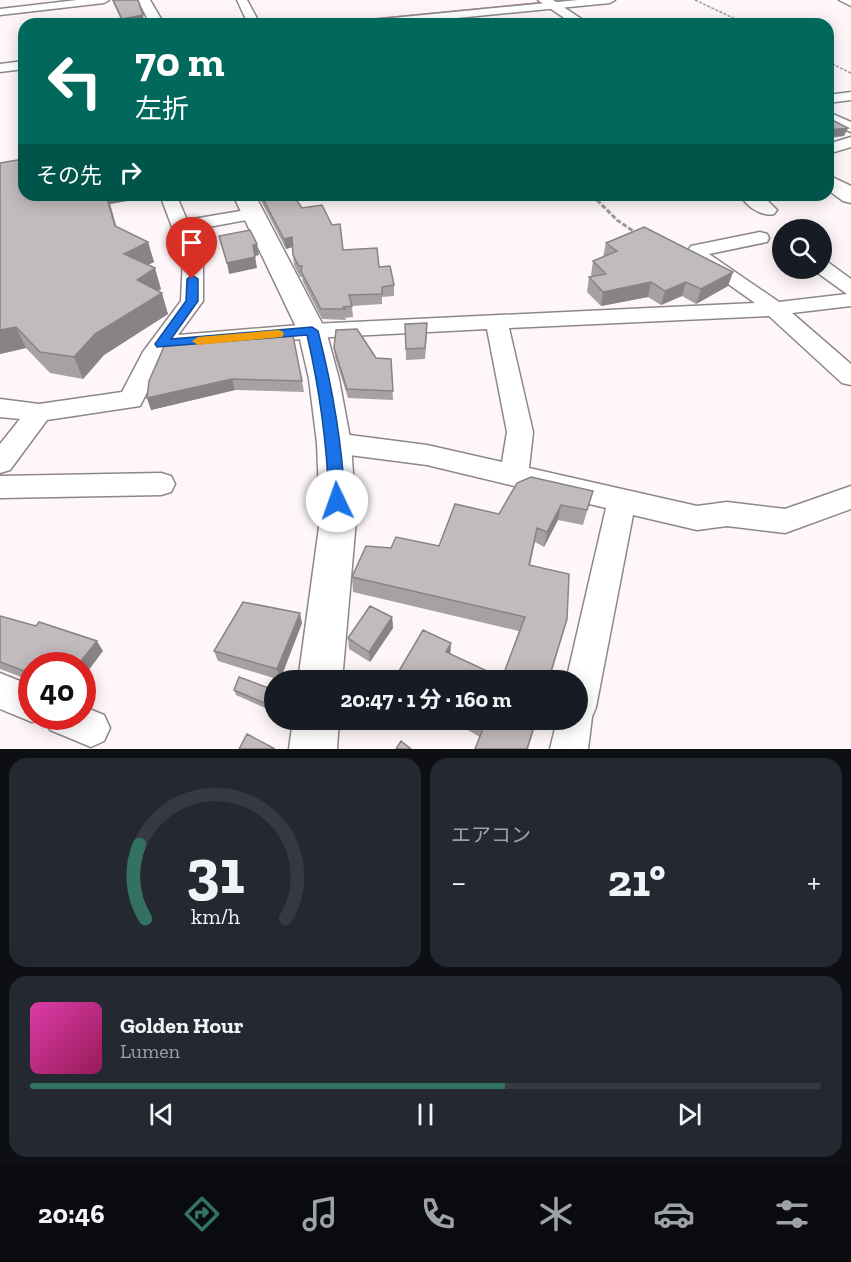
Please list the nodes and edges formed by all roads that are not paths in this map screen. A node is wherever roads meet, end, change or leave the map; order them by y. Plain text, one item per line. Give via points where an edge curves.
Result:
1 (104, 0) edge
2 (144, 0) edge
3 (242, 0) edge
4 (610, 0) edge
5 (844, 0) edge
6 (549, 3) edge
7 (851, 3) edge
8 (0, 12) edge
9 (154, 18) edge
10 (251, 18) edge
11 (442, 18) edge
12 (573, 18) edge
13 (18, 66) edge
14 (0, 68) edge
15 (851, 96) edge
16 (834, 98) edge
17 (834, 119) edge
18 (851, 129) edge
19 (851, 142) edge
20 (834, 147) edge
21 (834, 185) edge
22 (851, 196) edge
23 (170, 201) edge
24 (757, 201) edge
25 (248, 204) edge
26 (768, 210) dead end
27 (180, 227) junction
28 (760, 238) dead end
29 (832, 275) edge
30 (851, 289) edge
31 (851, 300) edge
32 (772, 309) junction
33 (497, 322) junction
34 (312, 331) junction
35 (161, 344) junction
36 (851, 377) edge
37 (0, 408) edge
38 (39, 413) junction
39 (334, 443) junction
40 (0, 463) edge
41 (514, 474) junction
42 (161, 484) dead end
43 (0, 487) edge
44 (851, 497) edge
45 (622, 500) junction
46 (321, 670) edge
47 (586, 670) edge
48 (0, 691) edge
49 (18, 698) edge
50 (315, 730) edge
51 (573, 730) edge
52 (312, 749) edge
53 (568, 749) edge

1 - 8 street
2 - 9 street
3 - 10 street
4 - 6 street
5 - 7 street
6 - 11 street
6 - 12 street
13 - 14 street
15 - 16 street
17 - 18 street
19 - 20 street
21 - 22 street
23 - 27 street
24 - 26 street
25 - 27 street
25 - 34 street
27 - 35 street via 193,256 192,301
28 - 32 street via 698,250 696,255
29 - 30 street
31 - 32 street
32 - 33 street
32 - 36 street
33 - 34 street
33 - 41 street via 520,432
34 - 35 street
34 - 39 street
35 - 38 street via 131,400
37 - 38 street
38 - 40 street
39 - 41 street via 427,455
39 - 46 street via 338,520
41 - 45 street
42 - 43 street
44 - 45 street via 785,521 727,514 697,518
45 - 47 street
48 - 49 street
50 - 52 street
51 - 53 street

